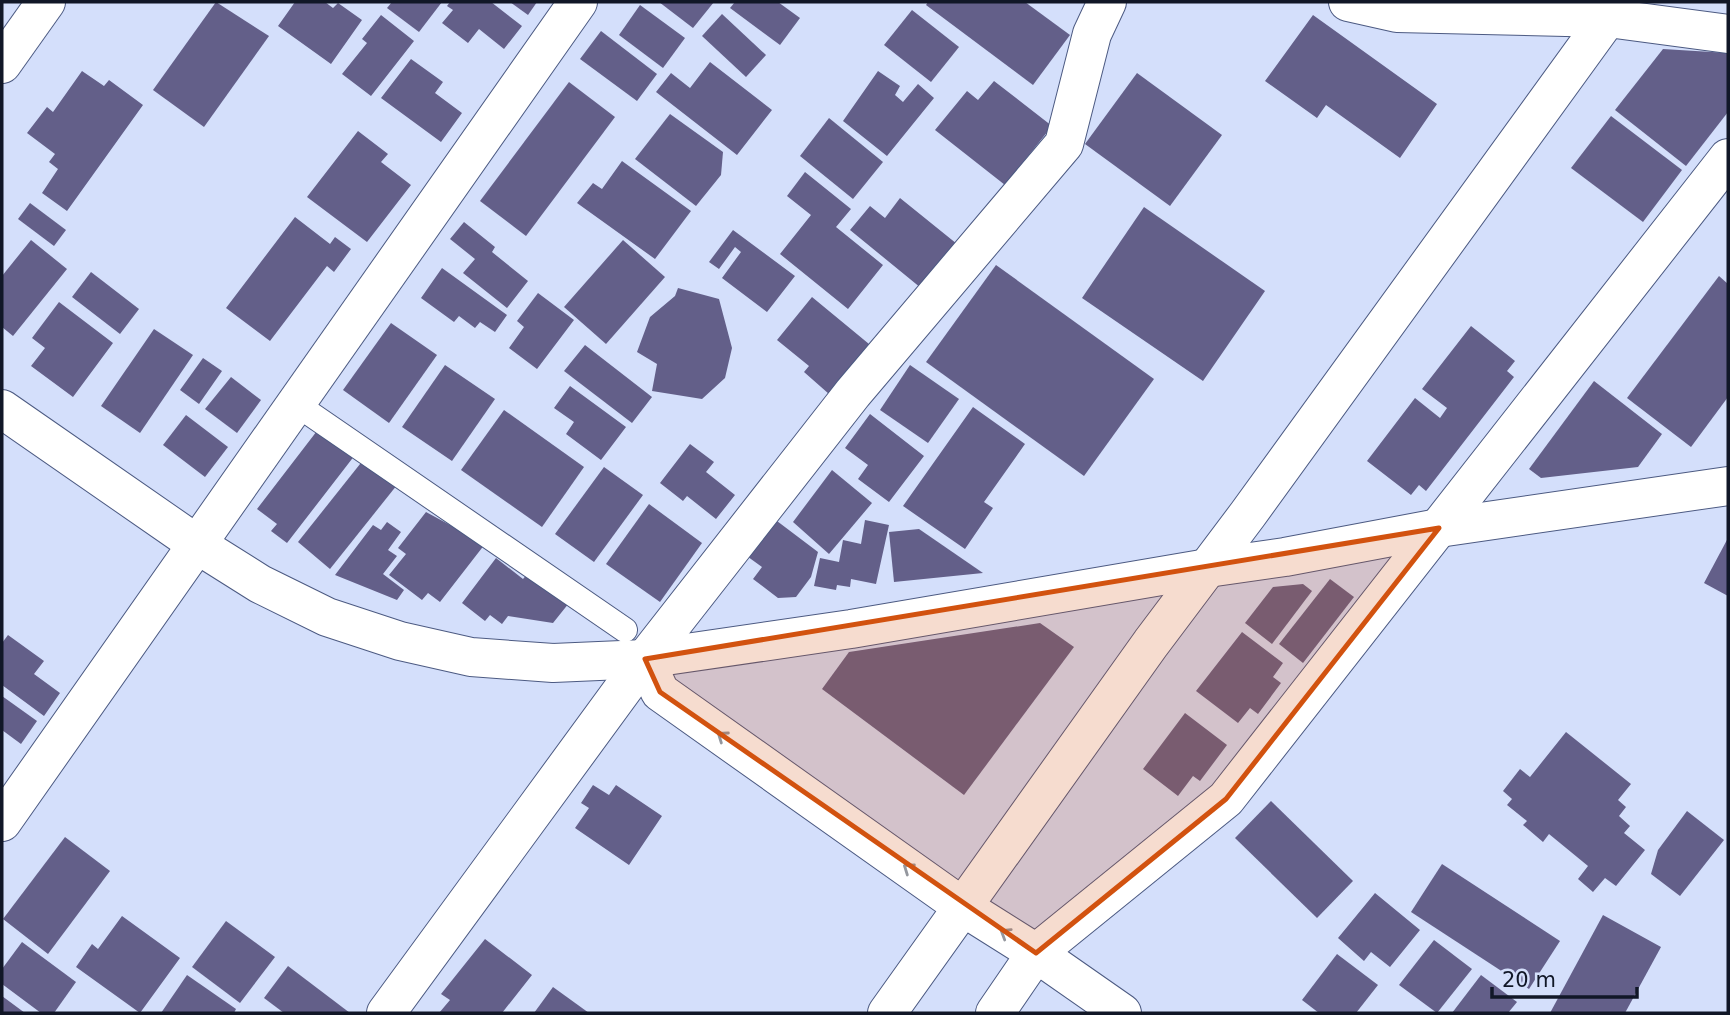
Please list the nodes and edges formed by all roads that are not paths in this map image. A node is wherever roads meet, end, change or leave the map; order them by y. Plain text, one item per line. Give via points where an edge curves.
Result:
1 (46, 2) edge
2 (578, 2) edge
3 (1107, 2) edge
4 (1348, 2) edge
5 (1614, 10) edge
6 (1728, 34) edge
7 (2, 64) edge
8 (1728, 158) edge
9 (296, 404) junction
10 (2, 409) edge
11 (1728, 486) edge
12 (1439, 528) junction
13 (198, 545) junction
14 (1208, 568) junction
15 (635, 645) junction
16 (2, 822) edge
17 (963, 907) junction
18 (1037, 953) junction
19 (386, 1013) edge
20 (887, 1013) edge
21 (995, 1013) edge
22 (1122, 1013) edge

1 - 7 street
2 - 9 street
3 - 15 street via 1092,34 1064,144
4 - 5 street via 1397,13
5 - 6 street
5 - 14 street
8 - 12 street
9 - 13 street
9 - 15 lane
10 - 13 street
11 - 12 street
12 - 14 street
12 - 18 street via 1226,799
13 - 15 street via 260,584 327,617 400,641 471,657 552,663
13 - 16 street
14 - 15 street via 865,627
14 - 17 street
17 -> 15 street via 660,692
15 - 19 street
18 -> 17 street
17 - 20 street
18 - 21 street
18 - 22 street

